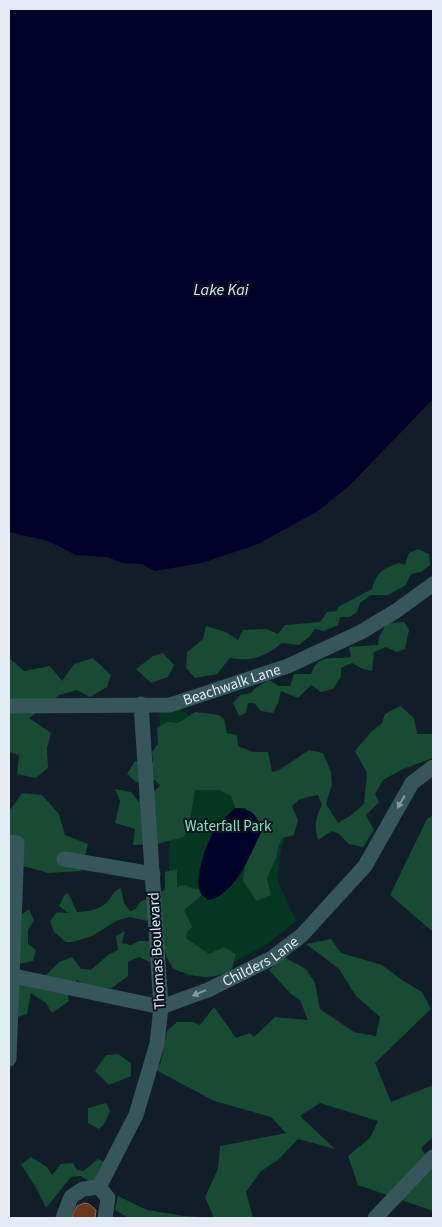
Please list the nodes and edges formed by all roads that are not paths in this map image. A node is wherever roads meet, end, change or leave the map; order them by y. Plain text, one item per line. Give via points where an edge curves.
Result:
1 (433, 584) edge
2 (141, 704) junction
3 (9, 706) edge
4 (433, 767) edge
5 (13, 842) edge
6 (64, 859) dead end
7 (153, 874) junction
8 (11, 975) edge
9 (161, 1007) junction
10 (9, 1058) edge
11 (433, 1157) edge
12 (99, 1187) junction
13 (63, 1218) edge
14 (105, 1218) edge
15 (375, 1218) edge

1 - 2 street, Beachwalk Lane via 361,632 288,666 170,704
2 - 3 street, Beachwalk Lane
2 - 7 street, Thomas Boulevard
4 -> 9 street, Childers Lane via 412,783 365,866 302,935 272,958 208,990
5 - 8 street
6 - 7 street
7 - 9 street, Thomas Boulevard
8 - 9 street
8 - 10 street
9 - 12 street, Thomas Boulevard via 158,1044 136,1115
11 - 15 street
12 - 13 street via 83,1189 71,1197
12 - 14 street via 108,1198

